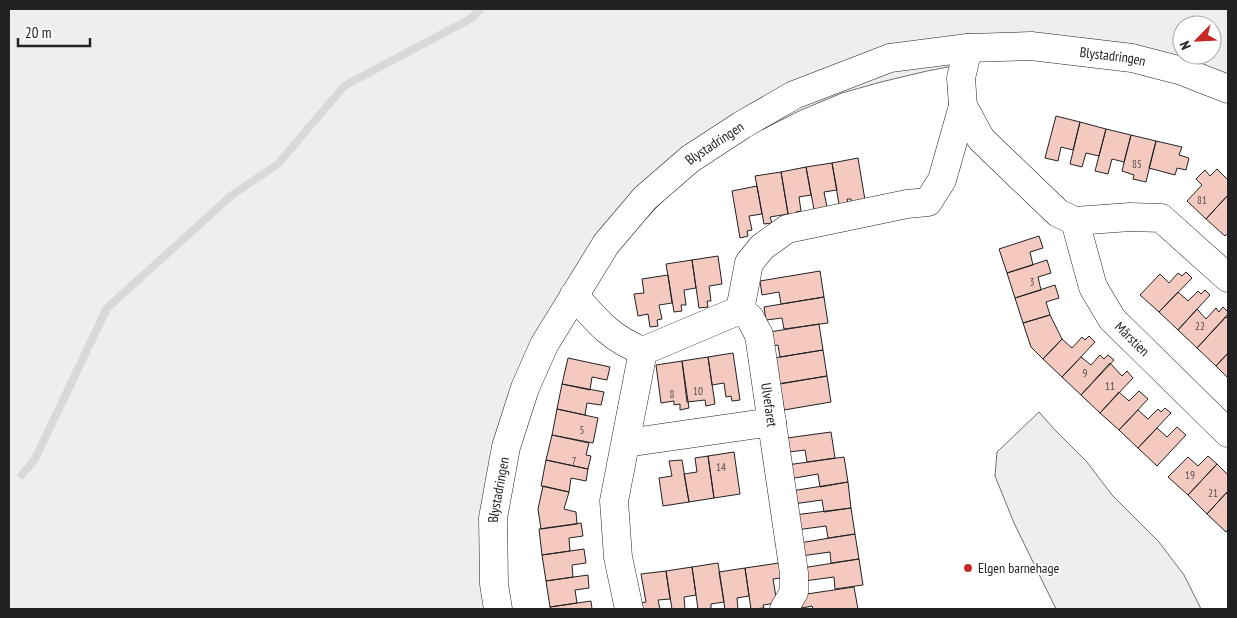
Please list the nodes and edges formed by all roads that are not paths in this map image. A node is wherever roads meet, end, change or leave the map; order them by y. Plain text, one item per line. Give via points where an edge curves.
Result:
1 (968, 48) junction
2 (1228, 89) edge
3 (963, 106) junction
4 (1075, 221) junction
5 (1228, 278) edge
6 (574, 295) junction
7 (740, 310) junction
8 (644, 351) junction
9 (772, 422) junction
10 (1228, 433) edge
11 (626, 443) junction
12 (498, 609) edge
13 (629, 609) edge
14 (784, 609) edge

1 - 2 street, Blystadringen via 1031,46 1132,58 1182,71
1 - 3 street via 961,78
1 - 6 street, Blystadringen via 890,58 794,95 742,125 690,159 645,198 606,244
3 - 4 street via 981,139 1008,167 1058,213
3 - 7 street via 942,180 928,202 787,229 762,247 749,263
4 - 5 street via 1161,218
4 - 10 street, Mårstien via 1093,287 1112,320
6 - 8 street via 602,326 625,344
6 - 12 street, Blystadringen via 544,344 506,446 493,518 494,584
7 - 8 street
7 - 9 street, Ulvefaret via 750,318 759,335
8 - 11 street
9 - 11 street
9 - 14 street, Ulvefaret via 794,573 794,592
11 - 13 street via 614,502 618,557

